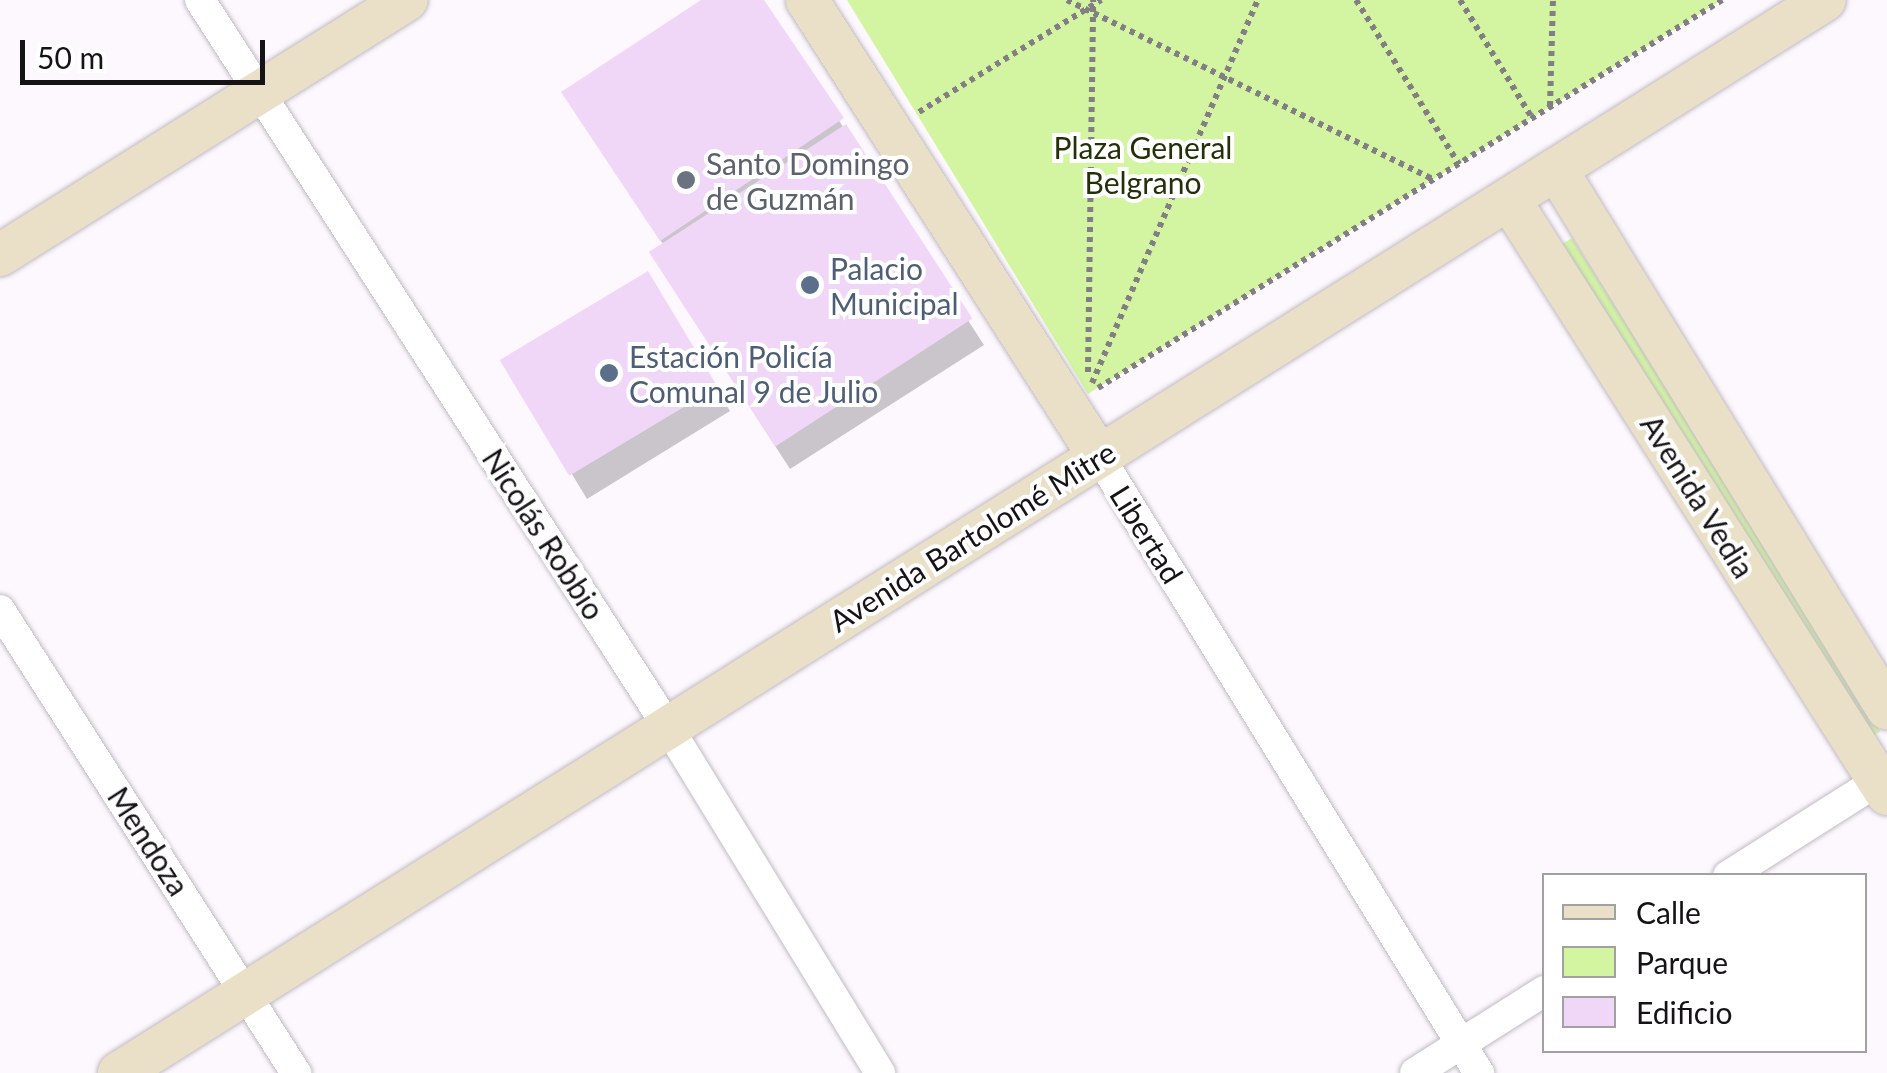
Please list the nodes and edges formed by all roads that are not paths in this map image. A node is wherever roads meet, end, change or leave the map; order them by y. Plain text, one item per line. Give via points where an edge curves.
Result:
1 (200, 0) edge
2 (407, 0) edge
3 (807, 0) edge
4 (1825, 0) edge
5 (259, 93) junction
6 (1556, 169) junction
7 (1508, 199) junction
8 (0, 256) edge
9 (1099, 456) junction
10 (0, 610) edge
11 (1887, 708) edge
12 (668, 727) junction
13 (1884, 783) edge
14 (1733, 873) edge
15 (1542, 992) edge
16 (246, 993) junction
17 (1461, 1044) junction
18 (119, 1073) edge
19 (296, 1073) edge
20 (880, 1073) edge
21 (1415, 1073) edge
22 (1479, 1073) edge

1 - 5 street, Nicolás Robbio
2 - 5 main road
3 - 9 main road, Libertad
4 - 6 main road, Avenida Bartolomé Mitre
5 - 8 main road
5 - 12 street, Nicolás Robbio
6 - 7 main road, Avenida Bartolomé Mitre
6 - 11 main road, Avenida Vedia
7 - 9 main road, Avenida Bartolomé Mitre
7 - 13 main road, Avenida Vedia
9 - 12 main road, Avenida Bartolomé Mitre
9 - 17 street, Libertad
10 - 16 street, Mendoza
12 - 16 main road, Avenida Bartolomé Mitre
12 - 20 street, Nicolás Robbio
13 - 14 street
15 - 17 street
16 - 18 main road, Avenida Bartolomé Mitre
16 - 19 street, Mendoza
17 - 21 street
17 - 22 street, Libertad

